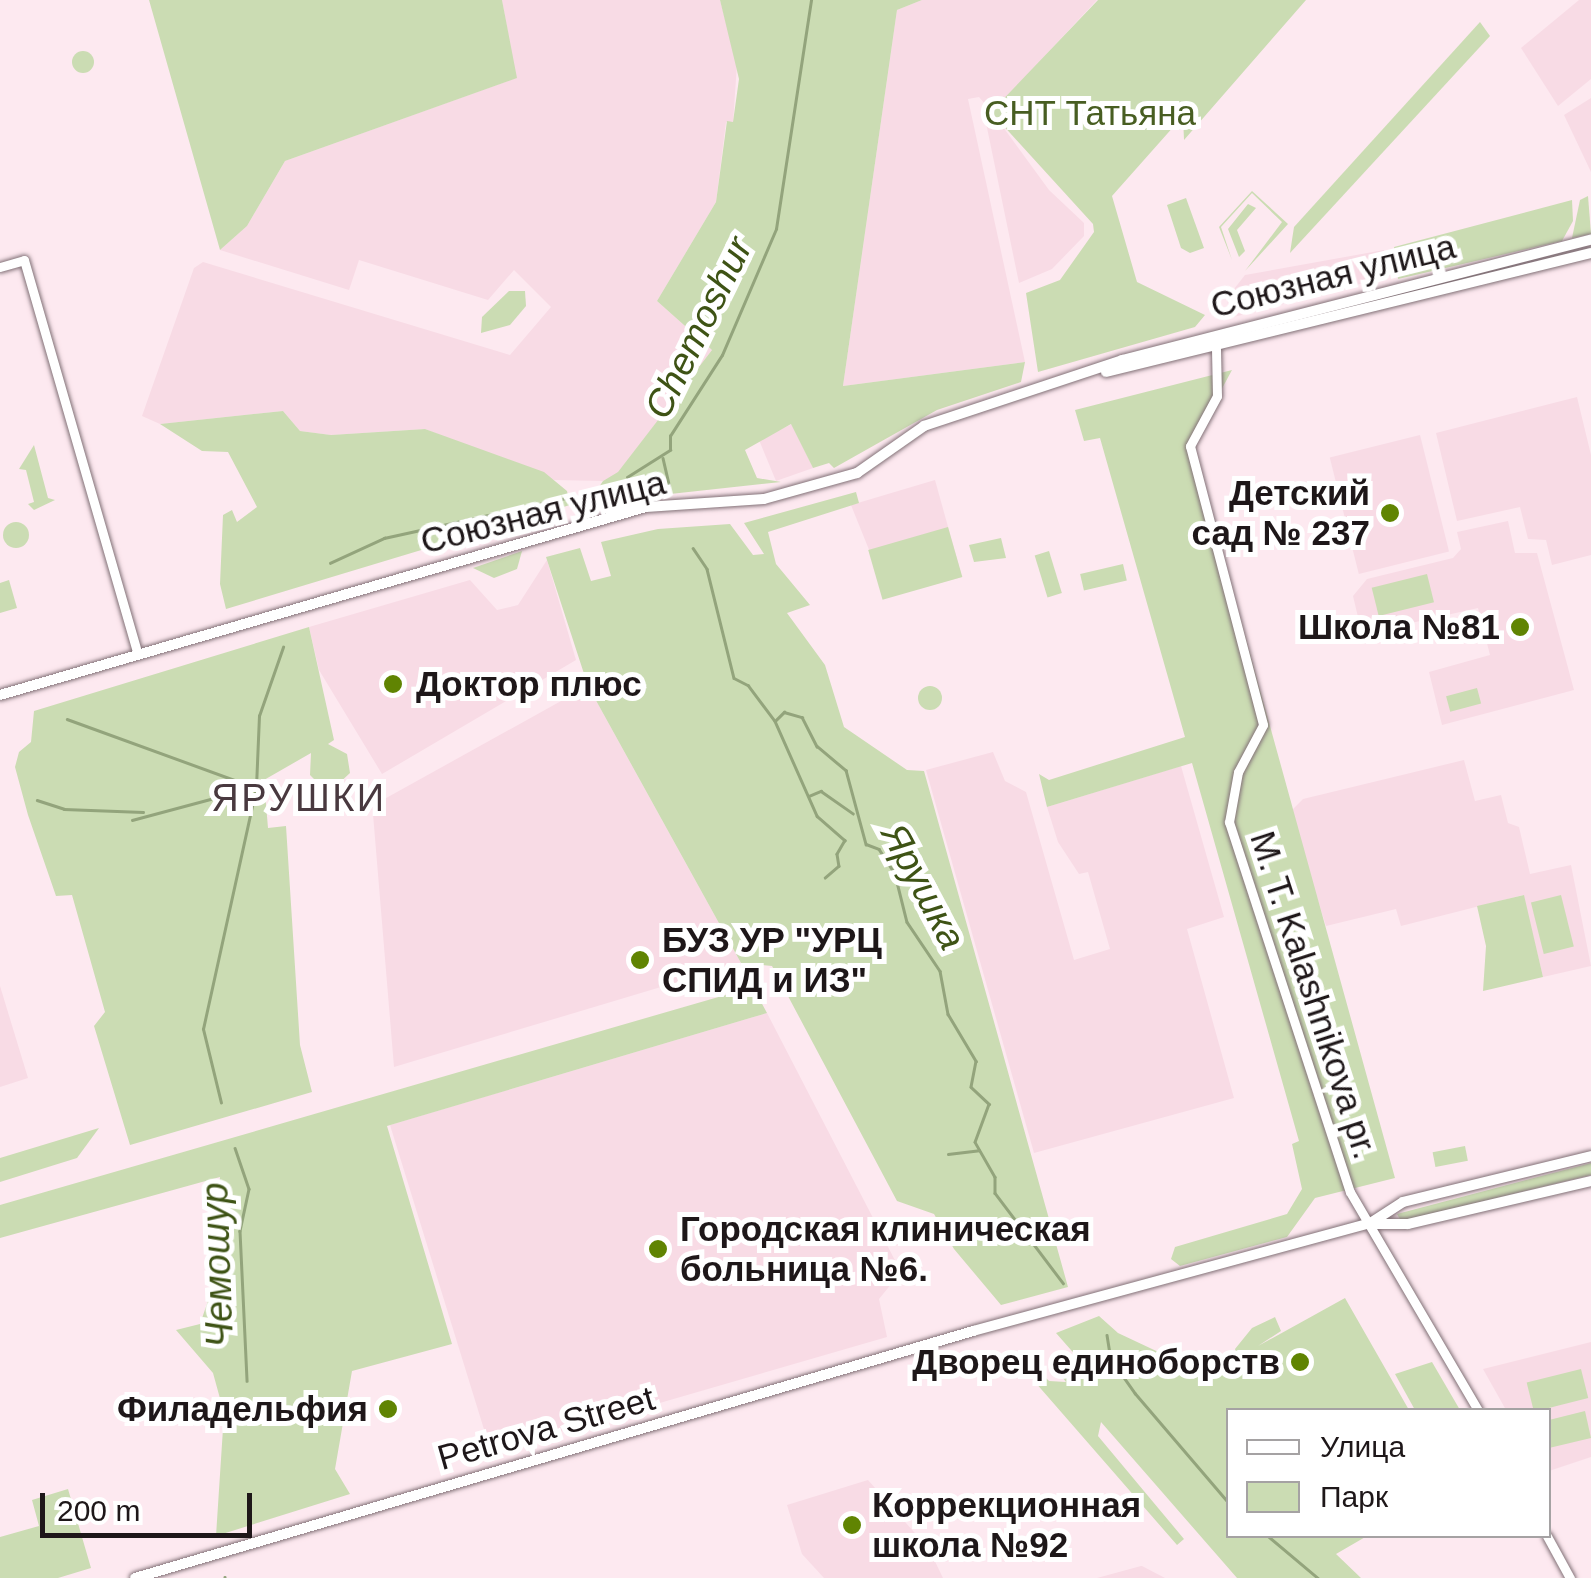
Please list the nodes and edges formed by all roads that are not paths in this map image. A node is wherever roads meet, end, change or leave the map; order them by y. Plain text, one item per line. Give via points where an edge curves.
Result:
1 (1591, 240) edge
2 (1591, 253) edge
3 (0, 267) edge
4 (1216, 349) junction
5 (1123, 365) junction
6 (138, 654) junction
7 (0, 696) edge
8 (1591, 1156) edge
9 (1591, 1181) edge
10 (1368, 1224) junction
11 (1477, 1408) edge
12 (1548, 1538) edge
13 (134, 1578) edge
14 (1570, 1578) edge

1 - 5 main road, Союзная улица
2 - 4 main road, Союзная улица
3 - 6 street via 24,260
4 - 5 main road, Союзная улица
4 - 10 street, M. T. Kalashnikova pr. via 1218,396 1190,446 1262,725 1238,772 1228,822 1350,1192
5 - 6 main road, Союзная улица via 924,426 857,473 764,499 646,506
6 - 7 main road, Союзная улица
8 - 10 main road via 1403,1202
9 - 10 main road via 1408,1224
10 - 11 street, M. T. Kalashnikova pr.
10 - 13 main road, Petrova Street via 973,1331
12 - 14 street

